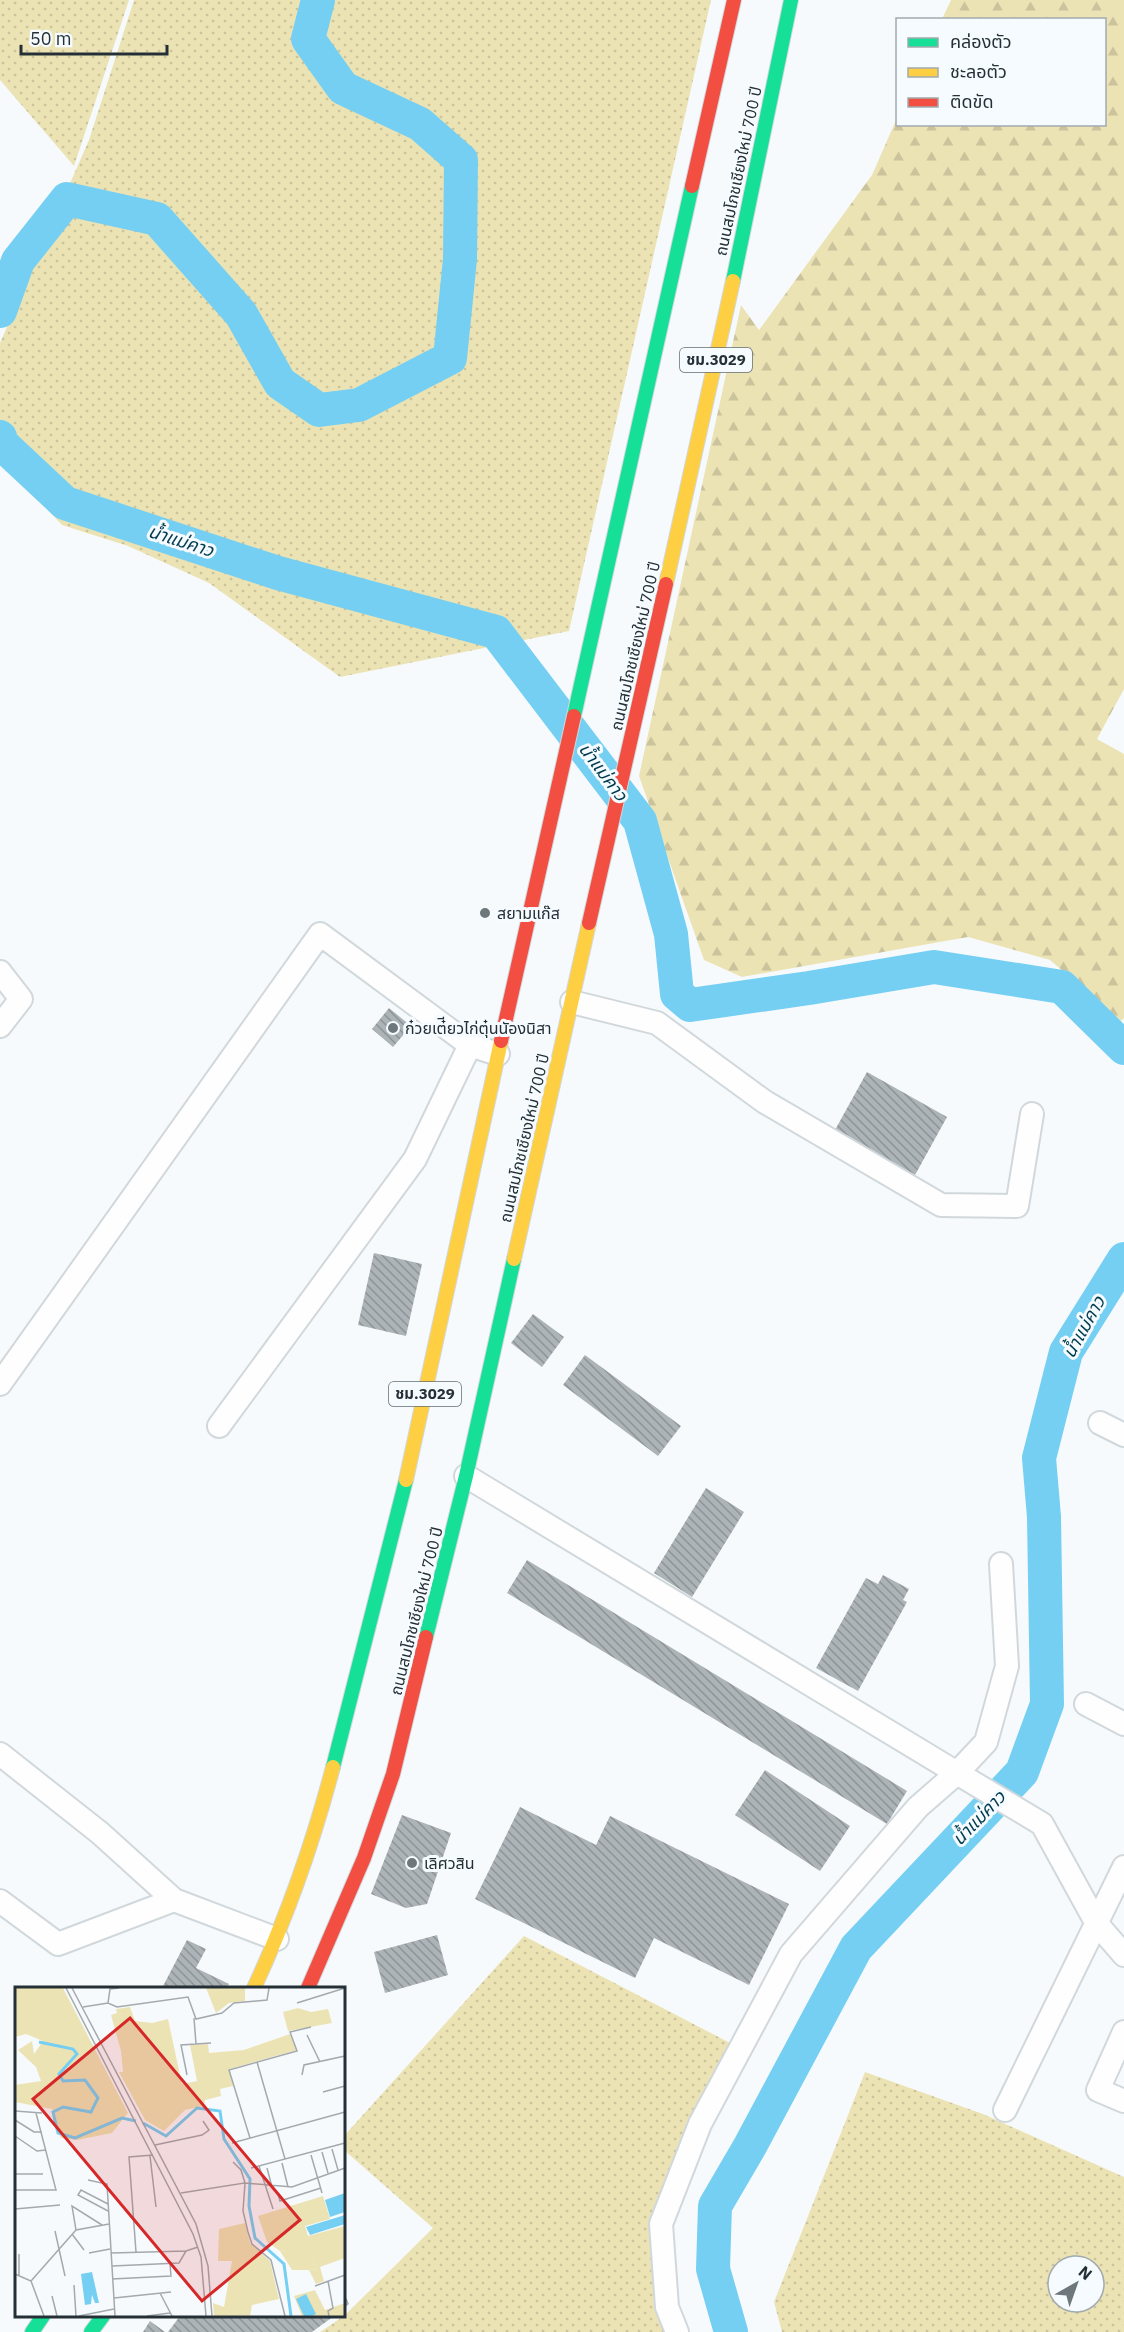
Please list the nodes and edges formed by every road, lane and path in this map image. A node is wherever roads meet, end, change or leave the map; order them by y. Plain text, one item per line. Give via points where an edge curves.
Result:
1 (734, 0) edge
2 (791, 0) edge
3 (0, 972) edge
4 (572, 1002) junction
5 (0, 1026) edge
6 (470, 1045) junction
7 (498, 1054) junction
8 (1032, 1114) dead end
9 (0, 1384) edge
10 (1100, 1424) dead end
11 (219, 1426) dead end
12 (1124, 1435) edge
13 (466, 1476) junction
14 (1001, 1564) dead end
15 (1086, 1704) dead end
16 (1124, 1724) edge
17 (0, 1754) edge
18 (965, 1778) junction
19 (1124, 1867) edge
20 (174, 1900) junction
21 (0, 1901) edge
22 (1097, 1923) junction
23 (277, 1939) junction
24 (1123, 1952) edge
25 (255, 1987) edge
26 (309, 1987) edge
27 (1124, 2032) edge
28 (1124, 2101) edge
29 (1005, 2109) dead end
30 (42, 2317) edge
31 (102, 2317) edge
32 (32, 2332) edge
33 (91, 2332) edge
34 (677, 2332) edge

1 - 7 main road, ชม.3029
2 - 4 main road, ถนนสมโภชเชียงใหม่ 700 ปี / ชม.3029 via 714,371
3 - 5 street via 21,999
4 - 8 street via 657,1023 765,1102 941,1205 1017,1206
4 - 13 main road, ถนนสมโภชเชียงใหม่ 700 ปี / ชม.3029
6 - 7 street
6 - 9 street via 320,934
6 - 11 street via 415,1159
7 - 23 main road, ชม.3029 via 401,1504 319,1820
10 - 12 street
13 - 18 street
13 - 26 main road, ถนนสมโภชเชียงใหม่ 700 ปี / ชม.3029 via 393,1774 364,1858
14 - 18 street via 1007,1666 986,1742
15 - 16 street
17 - 20 street via 100,1833
18 - 22 street via 1042,1824
18 - 34 street via 918,1807 791,1954 700,2124 661,2224 667,2307
19 - 22 street
20 - 21 street via 58,1944
20 - 23 street
22 - 24 street
22 - 29 street
23 - 25 main road, ชม.3029
27 - 28 street via 1098,2090
30 - 32 main road
31 - 33 main road

